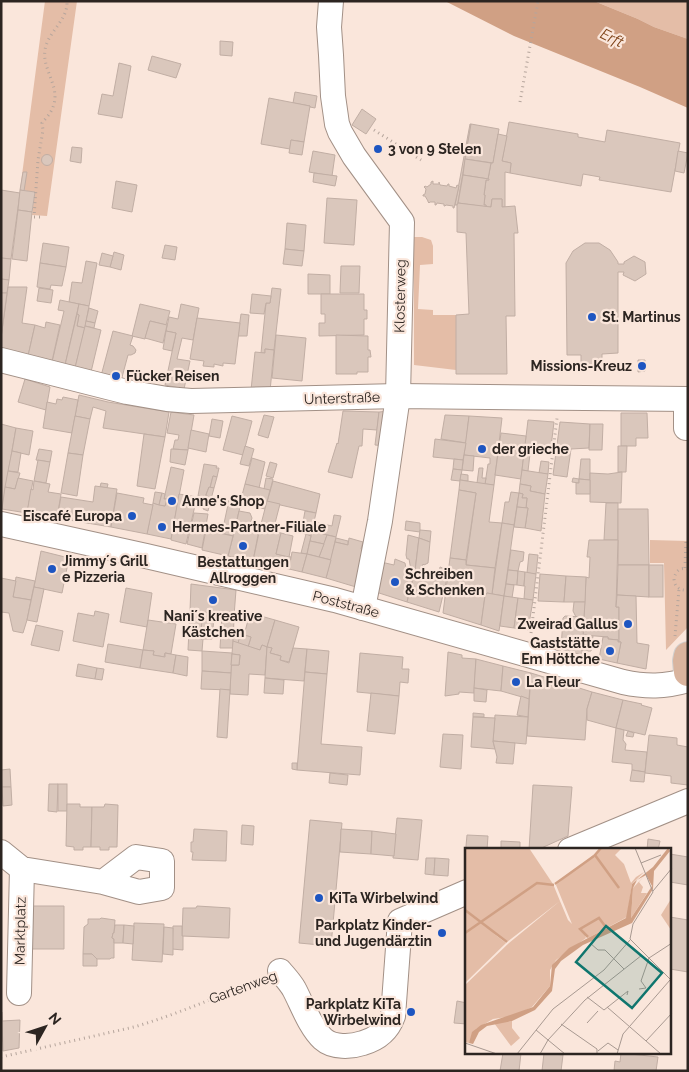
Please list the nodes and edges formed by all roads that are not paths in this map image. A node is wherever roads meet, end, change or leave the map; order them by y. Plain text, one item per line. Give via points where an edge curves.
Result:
1 (332, 1) edge
2 (1, 360) edge
3 (398, 396) junction
4 (687, 399) edge
5 (686, 428) dead end
6 (1, 524) edge
7 (363, 608) junction
8 (687, 667) edge
9 (688, 801) edge
10 (575, 848) edge
11 (1, 852) edge
12 (22, 869) junction
13 (103, 882) dead end
14 (465, 892) edge
15 (280, 971) road end
16 (19, 993) dead end

1 - 3 street, Klosterweg via 330,37 337,124 354,156 402,222
2 - 3 street, Unterstraße via 167,399 212,402
3 - 4 street, Unterstraße
3 - 7 street, Klosterweg via 380,521
4 - 5 street
6 - 7 street, Poststraße
7 - 8 street, Poststraße via 635,684 675,684
9 - 10 street
11 - 12 street
12 - 13 street
12 - 16 street, Marktplatz
14 - 15 street, Gartenweg via 400,921 393,1016 385,1030 370,1040 343,1046 323,1039

